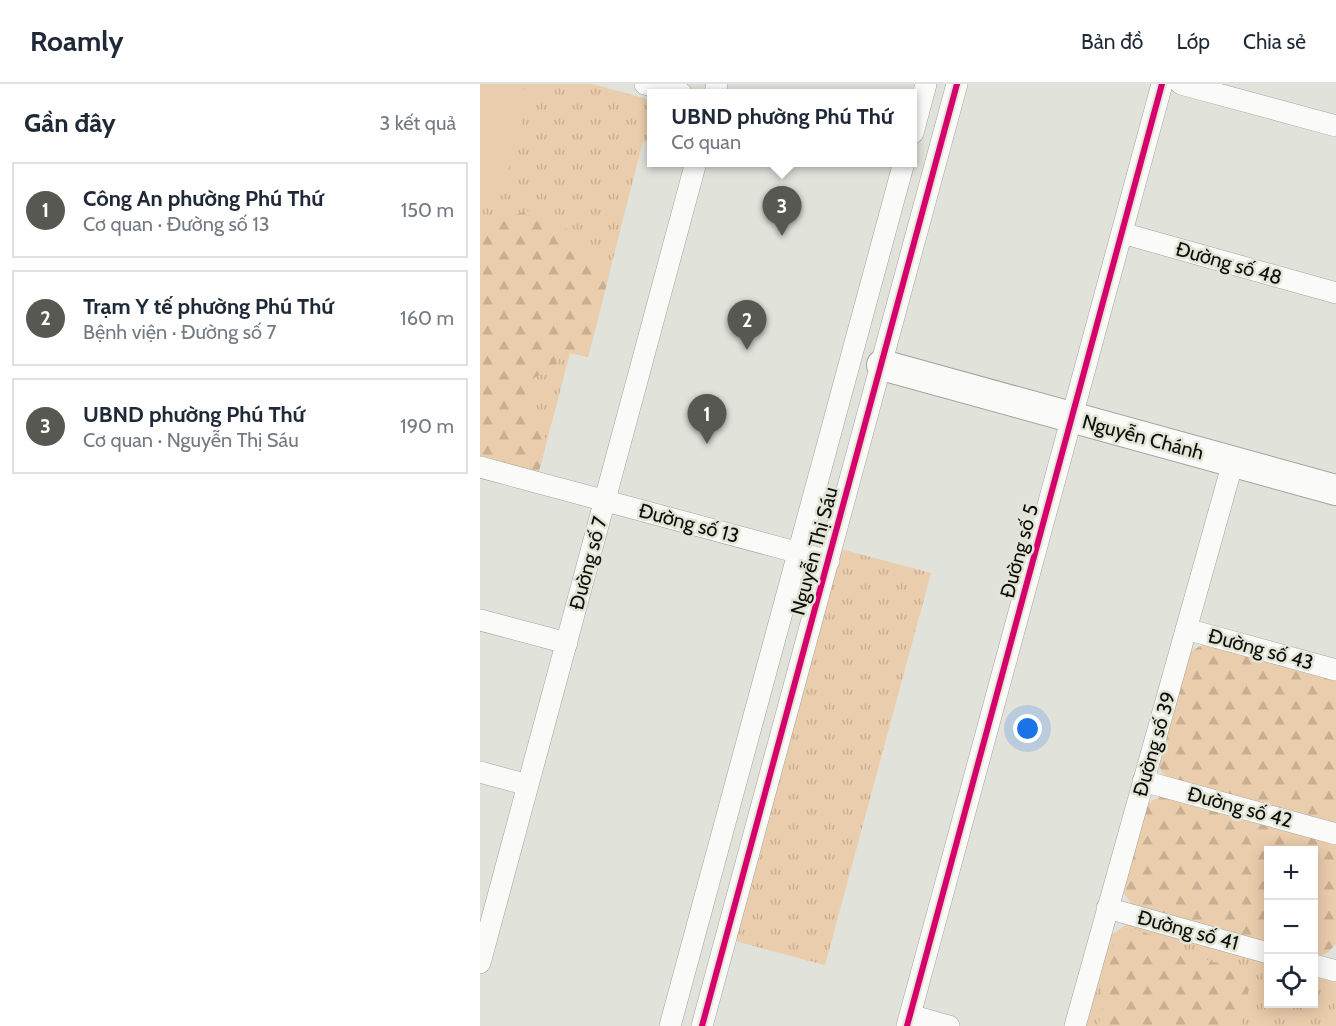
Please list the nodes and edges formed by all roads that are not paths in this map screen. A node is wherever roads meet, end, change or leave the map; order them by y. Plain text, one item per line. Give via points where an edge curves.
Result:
1 (645, 84) edge
2 (926, 84) edge
3 (957, 84) edge
4 (1162, 84) edge
5 (1181, 84) edge
6 (665, 89) edge
7 (917, 116) edge
8 (1336, 126) edge
9 (917, 155) edge
10 (936, 161) junction
11 (695, 167) edge
12 (903, 167) edge
13 (1122, 233) junction
14 (1336, 293) edge
15 (852, 358) junction
16 (882, 365) junction
17 (1072, 418) junction
18 (1233, 462) junction
19 (480, 467) edge
20 (1336, 490) edge
21 (605, 501) junction
22 (800, 553) junction
23 (828, 561) junction
24 (480, 620) edge
25 (1186, 629) junction
26 (567, 643) junction
27 (1336, 669) edge
28 (480, 772) edge
29 (1143, 781) junction
30 (528, 785) junction
31 (1336, 834) edge
32 (1107, 908) junction
33 (485, 924) edge
34 (1264, 951) edge
35 (480, 963) edge
36 (1318, 966) edge
37 (1336, 971) edge
38 (909, 1021) edge
39 (670, 1026) edge
40 (702, 1026) edge
41 (949, 1026) edge
42 (1075, 1026) edge

1 - 6 street
2 - 7 street
3 - 10 street, Nguyễn Thị Sáu
4 - 13 street, Đường số 5
5 - 8 street
9 - 10 street
10 - 16 street, Nguyễn Thị Sáu
11 - 21 street, Đường số 7
12 - 15 street, Nguyễn Thị Sáu
13 - 14 street, Đường số 48
13 - 17 street, Đường số 5
15 - 16 street
15 - 22 street, Nguyễn Thị Sáu
16 - 17 street, Nguyễn Chánh
16 - 23 street, Nguyễn Thị Sáu
17 - 18 street, Nguyễn Chánh
17 - 38 street, Đường số 5
18 - 20 street, Nguyễn Chánh
18 - 25 street, Đường số 39
19 - 21 street, Đường số 13
21 - 22 street, Đường số 13
21 - 26 street, Đường số 7
22 - 23 street, Đường số 13
22 - 39 street, Nguyễn Thị Sáu
23 - 40 street, Nguyễn Thị Sáu
24 - 26 street
25 - 27 street, Đường số 43
25 - 29 street, Đường số 39
26 - 30 street, Đường số 7
28 - 30 street
29 - 31 street, Đường số 42
29 - 32 street, Đường số 39
30 - 33 street, Đường số 7
32 - 34 street, Đường số 41
32 - 42 street, Đường số 39
33 - 35 street, Đường số 7
36 - 37 street
38 - 41 street

